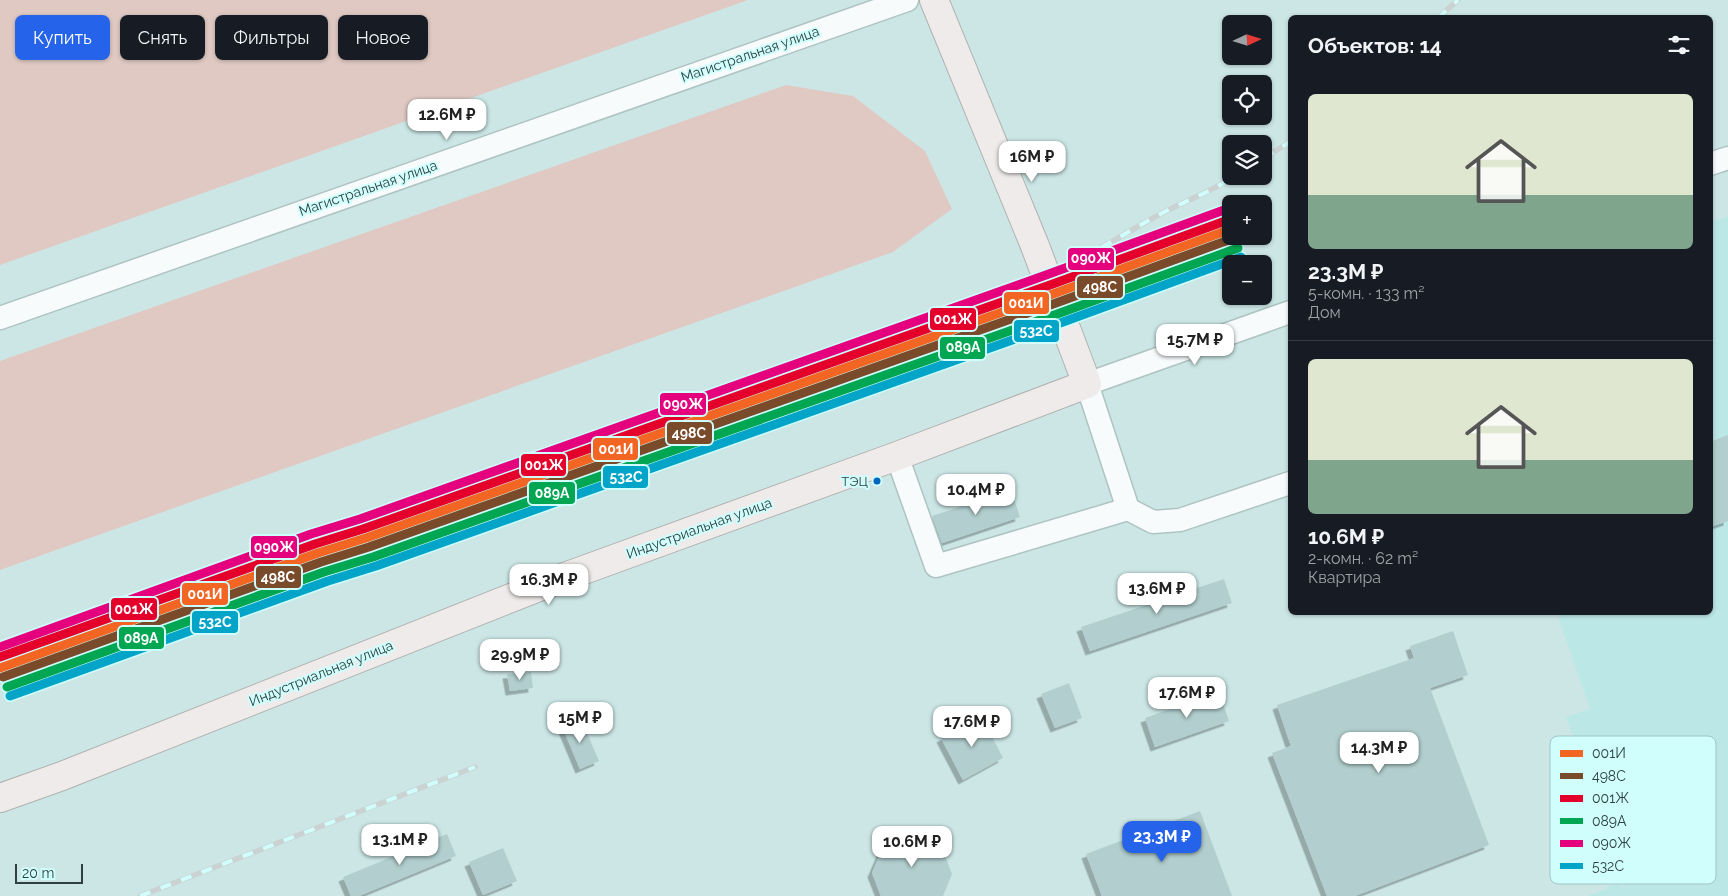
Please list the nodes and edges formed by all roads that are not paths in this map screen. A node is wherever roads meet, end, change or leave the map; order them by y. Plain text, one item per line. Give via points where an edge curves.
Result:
1 (907, 0) edge
2 (934, 0) edge
3 (1728, 158) edge
4 (1713, 163) edge
5 (1288, 313) edge
6 (0, 318) edge
7 (1087, 384) junction
8 (897, 456) junction
9 (1288, 484) edge
10 (1128, 509) junction
11 (0, 798) edge

1 - 6 street, Магистральная улица
2 - 7 main road via 1035,246
3 - 4 street
5 - 7 street, Индустриальная улица
7 - 8 main road, Индустриальная улица
7 - 10 street
8 - 10 street via 936,566
8 - 11 main road, Индустриальная улица via 558,579
9 - 10 street via 1180,520 1153,522

